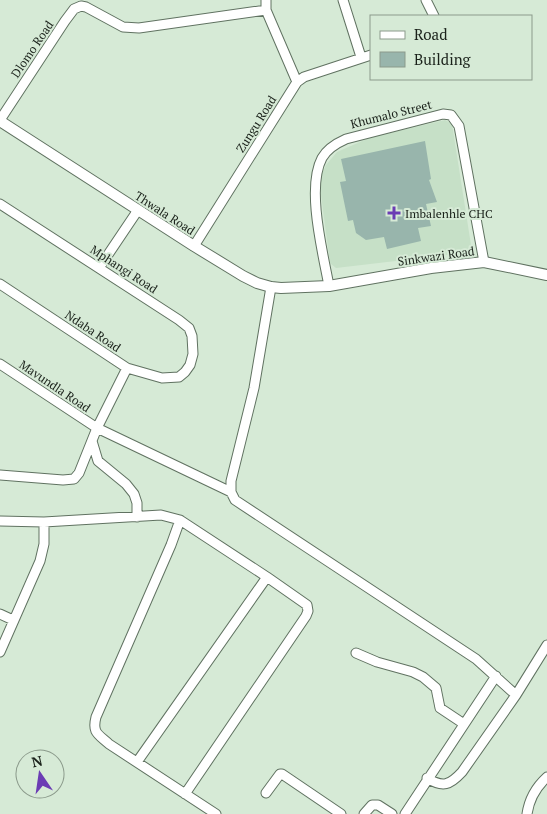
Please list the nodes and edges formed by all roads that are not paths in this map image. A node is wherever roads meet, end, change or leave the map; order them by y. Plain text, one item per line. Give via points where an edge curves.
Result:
1 (343, 0) edge
2 (426, 0) edge
3 (266, 5) edge
4 (434, 15) edge
5 (370, 55) edge
6 (361, 57) junction
7 (297, 82) junction
8 (0, 121) edge
9 (0, 204) edge
10 (138, 210) junction
11 (194, 246) junction
12 (484, 262) junction
13 (99, 268) junction
14 (547, 275) edge
15 (0, 284) edge
16 (328, 286) junction
17 (270, 287) junction
18 (0, 364) edge
19 (127, 368) junction
20 (179, 377) joint
21 (96, 428) junction
22 (92, 440) junction
23 (0, 475) edge
24 (231, 492) junction
25 (137, 517) junction
26 (180, 520) junction
27 (0, 521) edge
28 (44, 522) junction
29 (267, 577) junction
30 (0, 614) edge
31 (13, 620) junction
32 (547, 645) edge
33 (0, 652) edge
34 (356, 653) dead end
35 (496, 676) junction
36 (516, 695) junction
37 (464, 724) junction
38 (137, 762) junction
39 (427, 778) junction
40 (547, 778) edge
41 (266, 793) dead end
42 (185, 794) junction
43 (216, 814) edge
44 (341, 814) edge
45 (364, 814) edge
46 (392, 814) edge
47 (405, 814) edge
48 (527, 814) edge

1 - 6 street
2 - 4 street
3 - 7 street
3 - 8 street, Dlomo Road via 139,28 123,26 86,7 77,7
5 - 6 street
6 - 7 street
7 - 11 street, Zungu Road
8 - 10 street, Thwala Road
9 - 13 street, Mphangi Road
10 - 11 street, Thwala Road
10 - 13 street
11 - 17 street, Thwala Road via 243,276
12 - 14 street, Sinkwazi Road
12 - 16 street, Sinkwazi Road
12 - 16 street, Khumalo Street via 459,126 451,115 443,114 346,139 322,158 315,182 315,198
13 - 20 street, Mphangi Road via 189,328 193,354 190,365
15 - 19 street, Ndaba Road
16 - 17 street, Thwala Road
17 - 24 street via 254,388
18 - 21 street, Mavundla Road
19 - 20 street, Ndaba Road via 162,378
19 - 21 street
21 - 22 street
21 - 24 street, Mavundla Road
22 - 23 street via 74,479
22 - 25 street via 98,461 134,494
24 - 35 street, Mavundla Road via 235,500 476,659
25 - 26 street via 161,515
25 - 28 street
26 - 29 street
26 - 38 street via 94,724 96,733
27 - 28 street
28 - 31 street via 40,560
29 - 38 street
29 - 42 street via 307,605 308,611
30 - 31 street
31 - 33 street
32 - 36 street
34 - 37 street via 423,677 436,688 440,708
35 - 36 street, Mavundla Road
35 - 37 street
36 - 39 street via 454,780 436,784
37 - 39 street
38 - 42 street
39 - 47 street
40 - 48 street via 530,801
41 - 44 street via 282,774
42 - 43 street
45 - 46 street via 372,805 378,805

